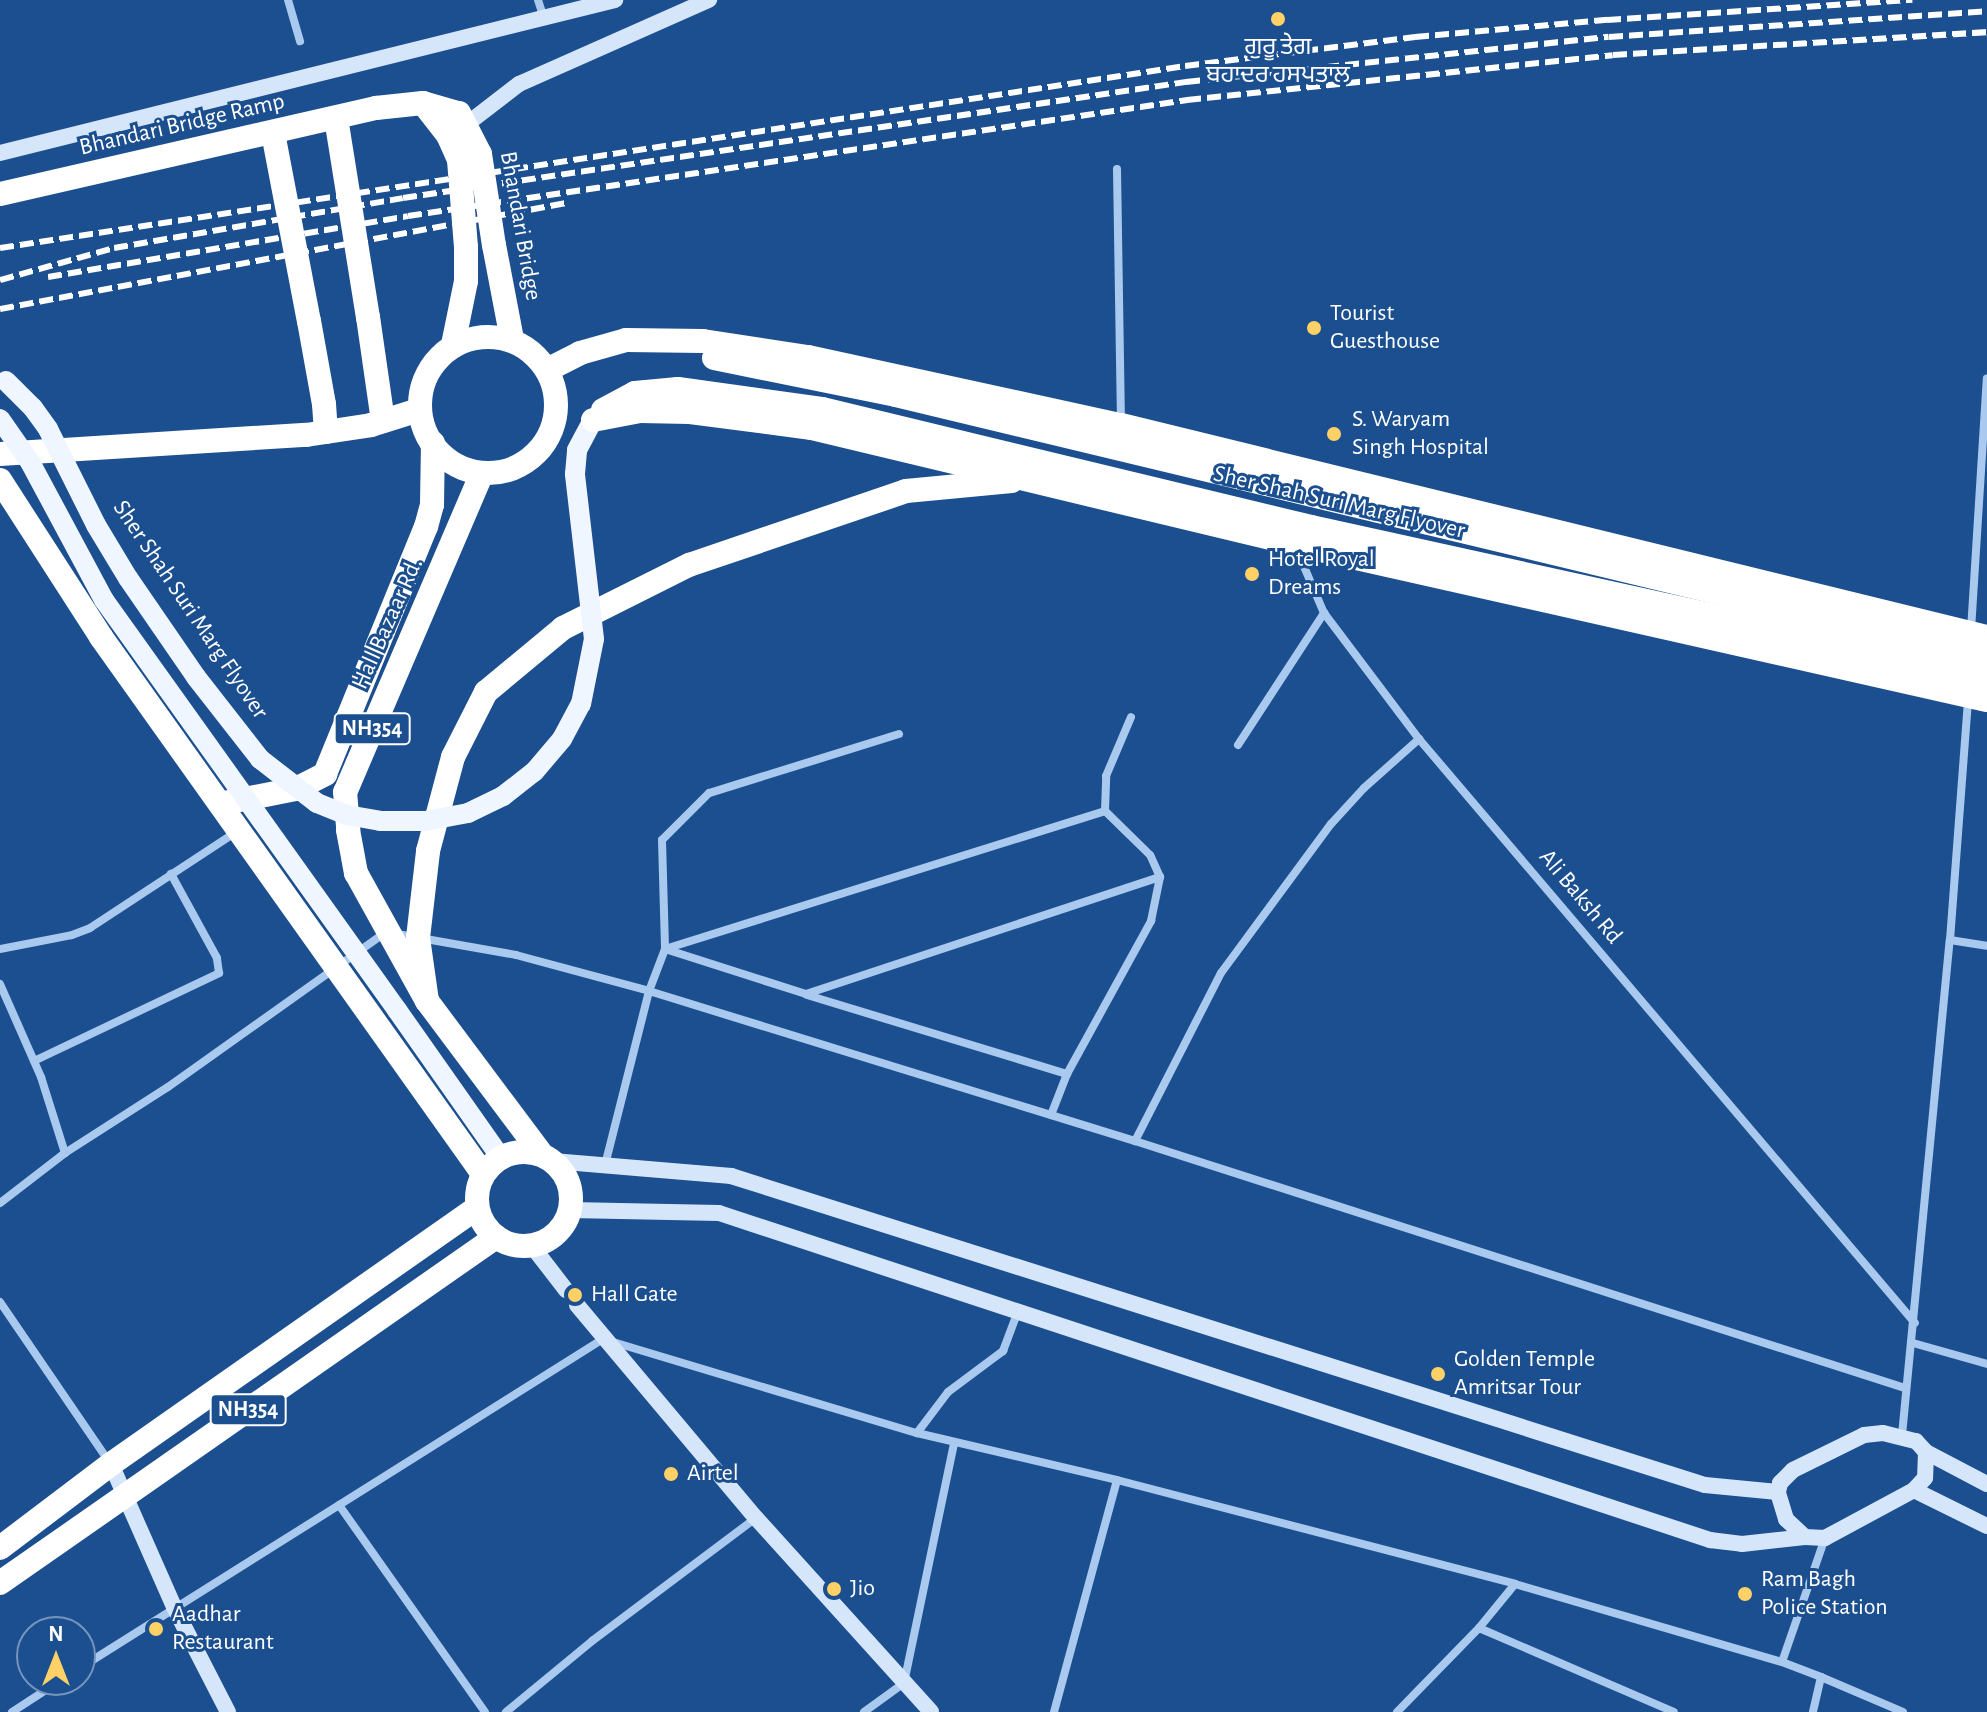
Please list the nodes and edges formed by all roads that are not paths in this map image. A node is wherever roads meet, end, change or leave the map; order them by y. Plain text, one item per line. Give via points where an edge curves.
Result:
1 (288, 0) edge
2 (538, 0) edge
3 (615, 0) edge
4 (709, 0) edge
5 (544, 18) junction
6 (300, 41) dead end
7 (423, 103) junction
8 (336, 118) junction
9 (467, 124) junction
10 (273, 133) junction
11 (0, 153) edge
12 (470, 157) junction
13 (1117, 169) dead end
14 (0, 194) edge
15 (512, 339) junction
16 (453, 345) junction
17 (602, 346) junction
18 (547, 370) junction
19 (0, 376) edge
20 (1987, 379) edge
21 (419, 410) junction
22 (0, 419) edge
23 (593, 420) junction
24 (383, 421) junction
25 (1121, 425) junction
26 (326, 432) junction
27 (433, 443) junction
28 (0, 454) edge
29 (1273, 462) junction
30 (482, 473) junction
31 (1038, 479) junction
32 (0, 480) edge
33 (1294, 544) junction
34 (1324, 613) junction
35 (1979, 636) edge
36 (1987, 653) edge
37 (1987, 676) edge
38 (1978, 698) edge
39 (1131, 717) dead end
40 (899, 734) dead end
41 (1419, 739) junction
42 (1238, 745) dead end
43 (222, 803) junction
44 (1105, 811) junction
45 (241, 829) junction
46 (171, 874) junction
47 (1160, 877) junction
48 (386, 932) junction
49 (418, 938) junction
50 (1950, 940) junction
51 (1987, 946) edge
52 (0, 949) edge
53 (665, 949) junction
54 (336, 966) junction
55 (0, 984) edge
56 (649, 991) junction
57 (806, 994) junction
58 (427, 1001) junction
59 (34, 1061) junction
60 (1067, 1074) junction
61 (1051, 1115) junction
62 (1135, 1141) junction
63 (65, 1153) junction
64 (548, 1158) junction
65 (604, 1165) junction
66 (492, 1166) junction
67 (0, 1203) edge
68 (477, 1208) junction
69 (570, 1210) junction
70 (496, 1237) junction
71 (532, 1246) junction
72 (566, 1290) dead end
73 (0, 1302) edge
74 (577, 1305) dead end
75 (1019, 1310) junction
76 (1915, 1323) junction
77 (603, 1339) junction
78 (1913, 1343) junction
79 (1987, 1364) edge
80 (1905, 1388) junction
81 (917, 1433) junction
82 (1902, 1435) junction
83 (954, 1443) junction
84 (1926, 1452) junction
85 (111, 1464) junction
86 (1117, 1480) junction
87 (1987, 1484) edge
88 (1914, 1490) junction
89 (1778, 1492) junction
90 (126, 1495) junction
91 (339, 1505) junction
92 (756, 1518) junction
93 (1987, 1526) edge
94 (1805, 1537) junction
95 (1825, 1538) junction
96 (0, 1548) edge
97 (0, 1583) edge
98 (1515, 1584) junction
99 (174, 1607) junction
100 (1479, 1628) junction
101 (96, 1658) edge
102 (1782, 1662) junction
103 (1821, 1677) junction
104 (904, 1683) junction
105 (36, 1696) edge
106 (12, 1712) edge
107 (228, 1712) edge
108 (485, 1712) edge
109 (506, 1712) edge
110 (864, 1712) edge
111 (931, 1712) edge
112 (1054, 1712) edge
113 (1397, 1712) edge
114 (1674, 1712) edge
115 (1813, 1712) edge
116 (1903, 1712) edge

1 - 6 street
2 - 5 street
3 - 5 main road
4 - 9 main road via 519,84
5 - 11 main road
7 - 8 highway, Bhandari Bridge Ramp
7 - 9 highway via 452,109
7 - 12 highway, Bhandari Bridge
8 - 10 highway, Bhandari Bridge Ramp
8 - 24 highway, bridge
9 - 12 highway, Bhandari Bridge
10 - 14 highway, Bhandari Bridge Ramp
10 - 26 highway, bridge
12 - 15 highway, Bhandari Bridge, bridge
12 - 16 highway, Bhandari Bridge, bridge via 466,281
13 - 25 street
15 - 16 highway via 492,334
15 - 18 highway via 537,355
16 - 21 highway via 436,358 423,379
17 - 18 highway
17 - 25 highway via 651,339 746,346
17 - 36 highway, Sher Shah Suri Marg Flyover, bridge via 714,358 882,392
18 - 30 highway via 558,404 544,446 505,472
19 - 23 main road, Sher Shah Suri Marg Flyover, bridge via 48,429 128,578 260,759 317,803 380,821 425,821 468,813 503,796 534,772 562,739 581,704 594,639 575,474 577,450
20 - 35 street
21 - 24 highway
21 - 27 highway
22 - 66 main road, bridge via 30,462 104,600 397,1010
23 - 31 highway via 640,411 748,417
23 - 37 highway, Sher Shah Suri Marg Flyover, bridge via 608,406 654,389 822,409 1311,527
24 - 26 highway
25 - 29 highway
26 - 28 highway
27 - 30 highway via 460,468
27 - 43 highway via 432,505 325,774 296,789
29 - 33 street, Ali Baksh Rd
29 - 35 highway
30 - 48 highway, Hall Bazaar Rd. / NH354 via 345,792 356,873
31 - 33 highway
31 - 49 highway via 906,491 689,565 563,628 486,692 453,757 428,851
32 - 43 highway via 101,637
33 - 34 street, Ali Baksh Rd
33 - 38 highway
34 - 41 street, Ali Baksh Rd
34 - 42 street
35 - 38 street
38 - 50 street
39 - 44 street via 1106,776
40 - 53 street via 709,793 662,840
41 - 62 street via 1331,824 1221,973
41 - 76 street, Ali Baksh Rd
43 - 45 highway
44 - 47 street via 1150,855
44 - 53 street
45 - 46 street
45 - 54 highway
46 - 52 street via 90,928
46 - 59 street via 217,958 219,973
47 - 57 street
47 - 60 street via 1151,921
48 - 49 street
48 - 54 street
48 - 58 highway, NH354
49 - 56 street via 516,955
49 - 58 highway
50 - 51 street
50 - 76 street
53 - 56 street
53 - 57 street
54 - 63 street via 168,1087
54 - 66 highway
55 - 59 street
56 - 61 street
56 - 65 street
57 - 60 street
58 - 64 highway, NH354
59 - 63 street
60 - 61 street
61 - 62 street
62 - 80 street
63 - 67 street
64 - 65 main road
64 - 66 highway via 528,1152
64 - 69 highway, NH354 via 568,1183
65 - 89 main road via 731,1176 1705,1485
66 - 68 highway via 477,1191
68 - 70 highway
68 - 85 highway, NH354
69 - 71 highway via 557,1234
69 - 75 main road via 719,1213
70 - 71 highway
70 - 90 highway, NH354
71 - 72 main road
73 - 85 street
74 - 77 main road
75 - 81 street via 1003,1351 948,1392
75 - 94 main road via 1710,1540 1742,1544
76 - 78 street
77 - 81 street
77 - 91 street
77 - 92 main road
78 - 79 street
78 - 80 street
80 - 82 street
81 - 83 street
82 - 84 main road
82 - 89 main road via 1864,1435 1793,1470
83 - 86 street
83 - 104 street
84 - 87 main road
84 - 88 main road via 1925,1478
85 - 90 main road
85 - 96 highway, NH354
86 - 98 street
86 - 112 street
88 - 93 main road
88 - 95 main road
89 - 94 main road via 1786,1519
90 - 97 highway, NH354
90 - 99 main road
91 - 99 street
91 - 108 street
92 - 104 main road
92 - 109 street
94 - 95 main road
95 - 102 street
98 - 100 street
98 - 102 street
99 - 101 street
99 - 107 main road
100 - 113 street
100 - 114 street
102 - 103 street
103 - 115 street
103 - 116 street
104 - 110 street
104 - 111 main road
105 - 106 street

